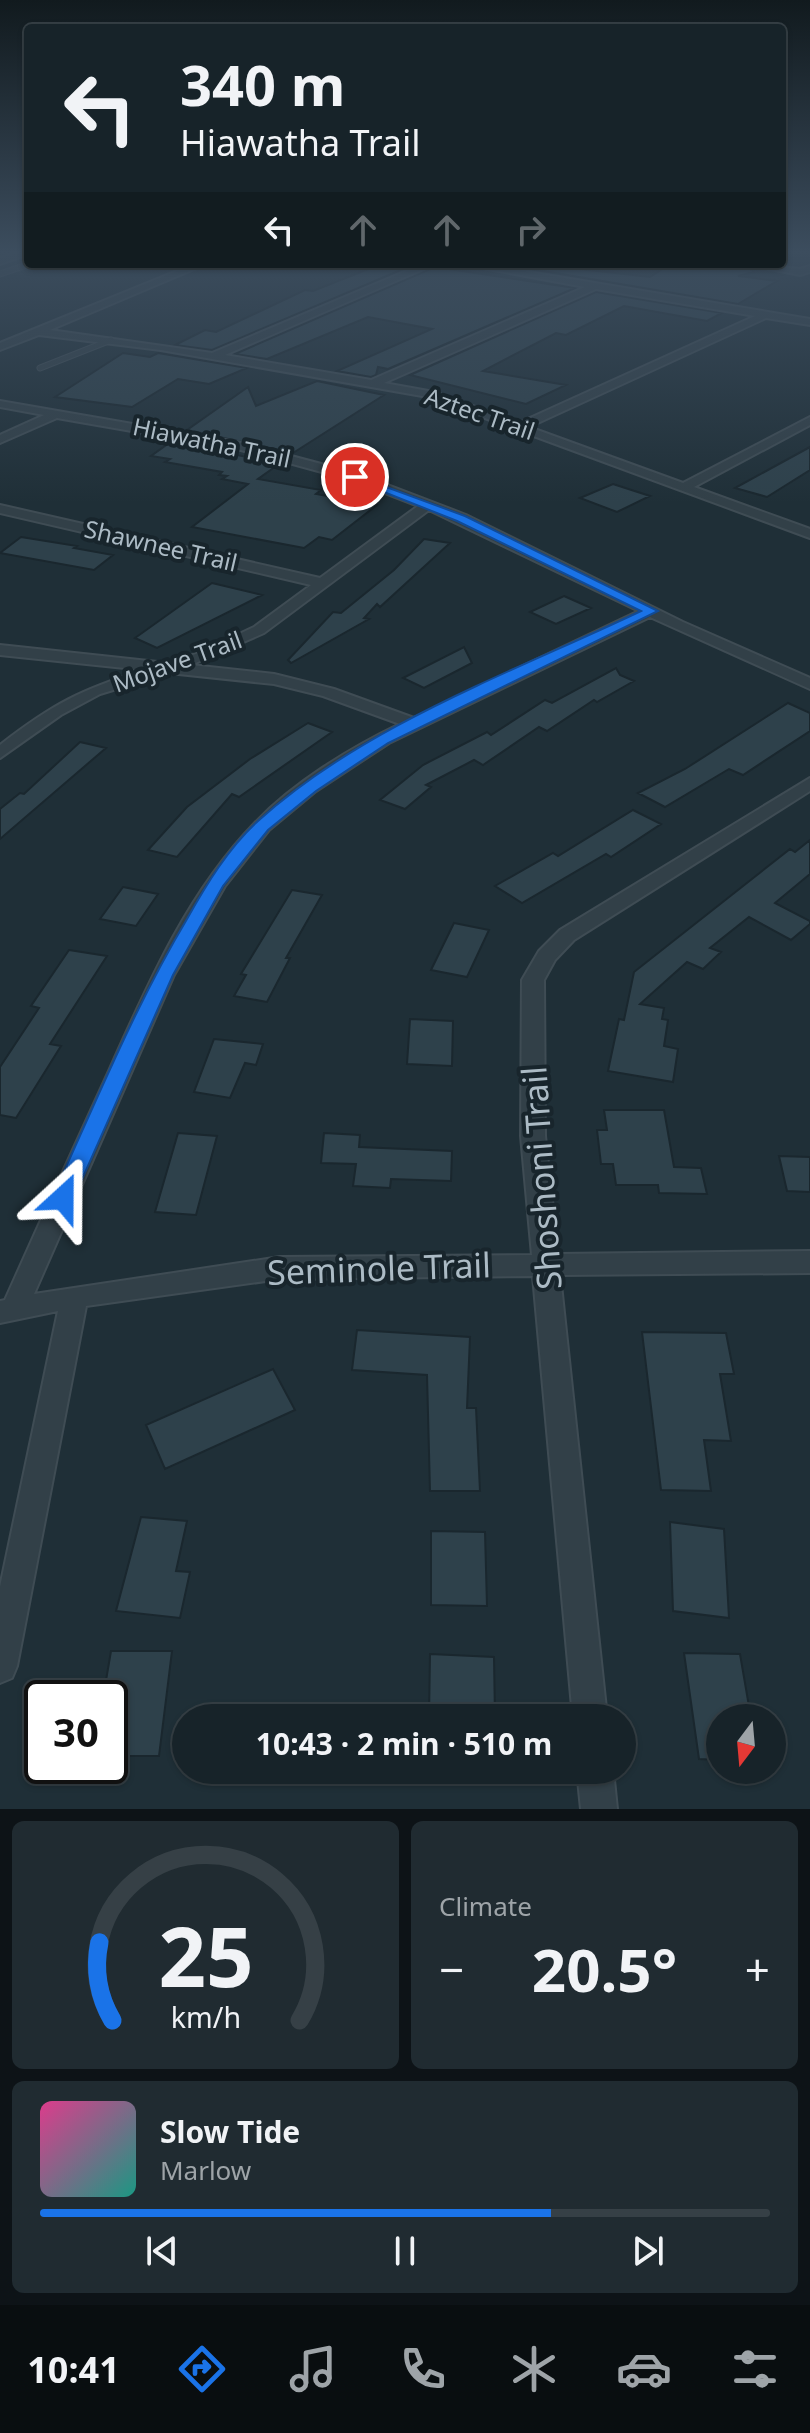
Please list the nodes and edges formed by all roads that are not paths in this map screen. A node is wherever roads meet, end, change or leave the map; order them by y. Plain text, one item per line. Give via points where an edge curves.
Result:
1 (34, 334) edge
2 (61, 334) edge
3 (265, 334) edge
4 (485, 334) edge
5 (721, 334) edge
6 (111, 340) junction
7 (0, 347) edge
8 (214, 356) junction
9 (40, 368) dead end
10 (374, 383) junction
11 (0, 404) edge
12 (58, 413) junction
13 (810, 420) edge
14 (521, 426) junction
15 (0, 439) edge
16 (684, 487) junction
17 (427, 505) junction
18 (0, 509) edge
19 (810, 534) edge
20 (322, 583) junction
21 (651, 611) junction
22 (0, 650) edge
23 (165, 668) junction
24 (810, 684) edge
25 (415, 724) junction
26 (0, 753) edge
27 (810, 783) edge
28 (810, 1262) edge
29 (545, 1264) junction
30 (74, 1297) junction
31 (7, 1311) edge
32 (0, 1666) edge
33 (589, 1704) edge
34 (596, 1784) edge
35 (599, 1809) edge

1 - 7 street
2 - 6 street, Aztec Trail
3 - 8 street
4 - 10 street
5 - 14 street
6 - 8 street, Aztec Trail
6 - 9 lane
8 - 10 street, Aztec Trail
10 - 14 street, Aztec Trail via 440,397
11 - 12 street, Hiawatha Trail
12 - 15 street
12 - 17 street, Hiawatha Trail via 292,458
13 - 16 street
14 - 16 street, Aztec Trail
16 - 19 street, Aztec Trail
17 - 20 street, Mojave Trail
17 - 21 street, Hiawatha Trail
18 - 20 street, Shawnee Trail
20 - 23 street, Mojave Trail via 259,630
21 - 24 street, Hiawatha Trail
21 - 25 street
22 - 23 street
23 - 25 street via 298,684
23 - 26 street, Mojave Trail via 94,691 55,711
25 - 31 street via 383,739 298,797 262,826 216,884 163,975
27 - 29 street, Shoshoni Trail via 567,935 546,956 533,980 533,1136
28 - 29 street, Seminole Trail
29 - 30 street, Seminole Trail via 280,1268
29 - 33 street, Shoshoni Trail
30 - 31 street, Seminole Trail
30 - 32 street
34 - 35 street

